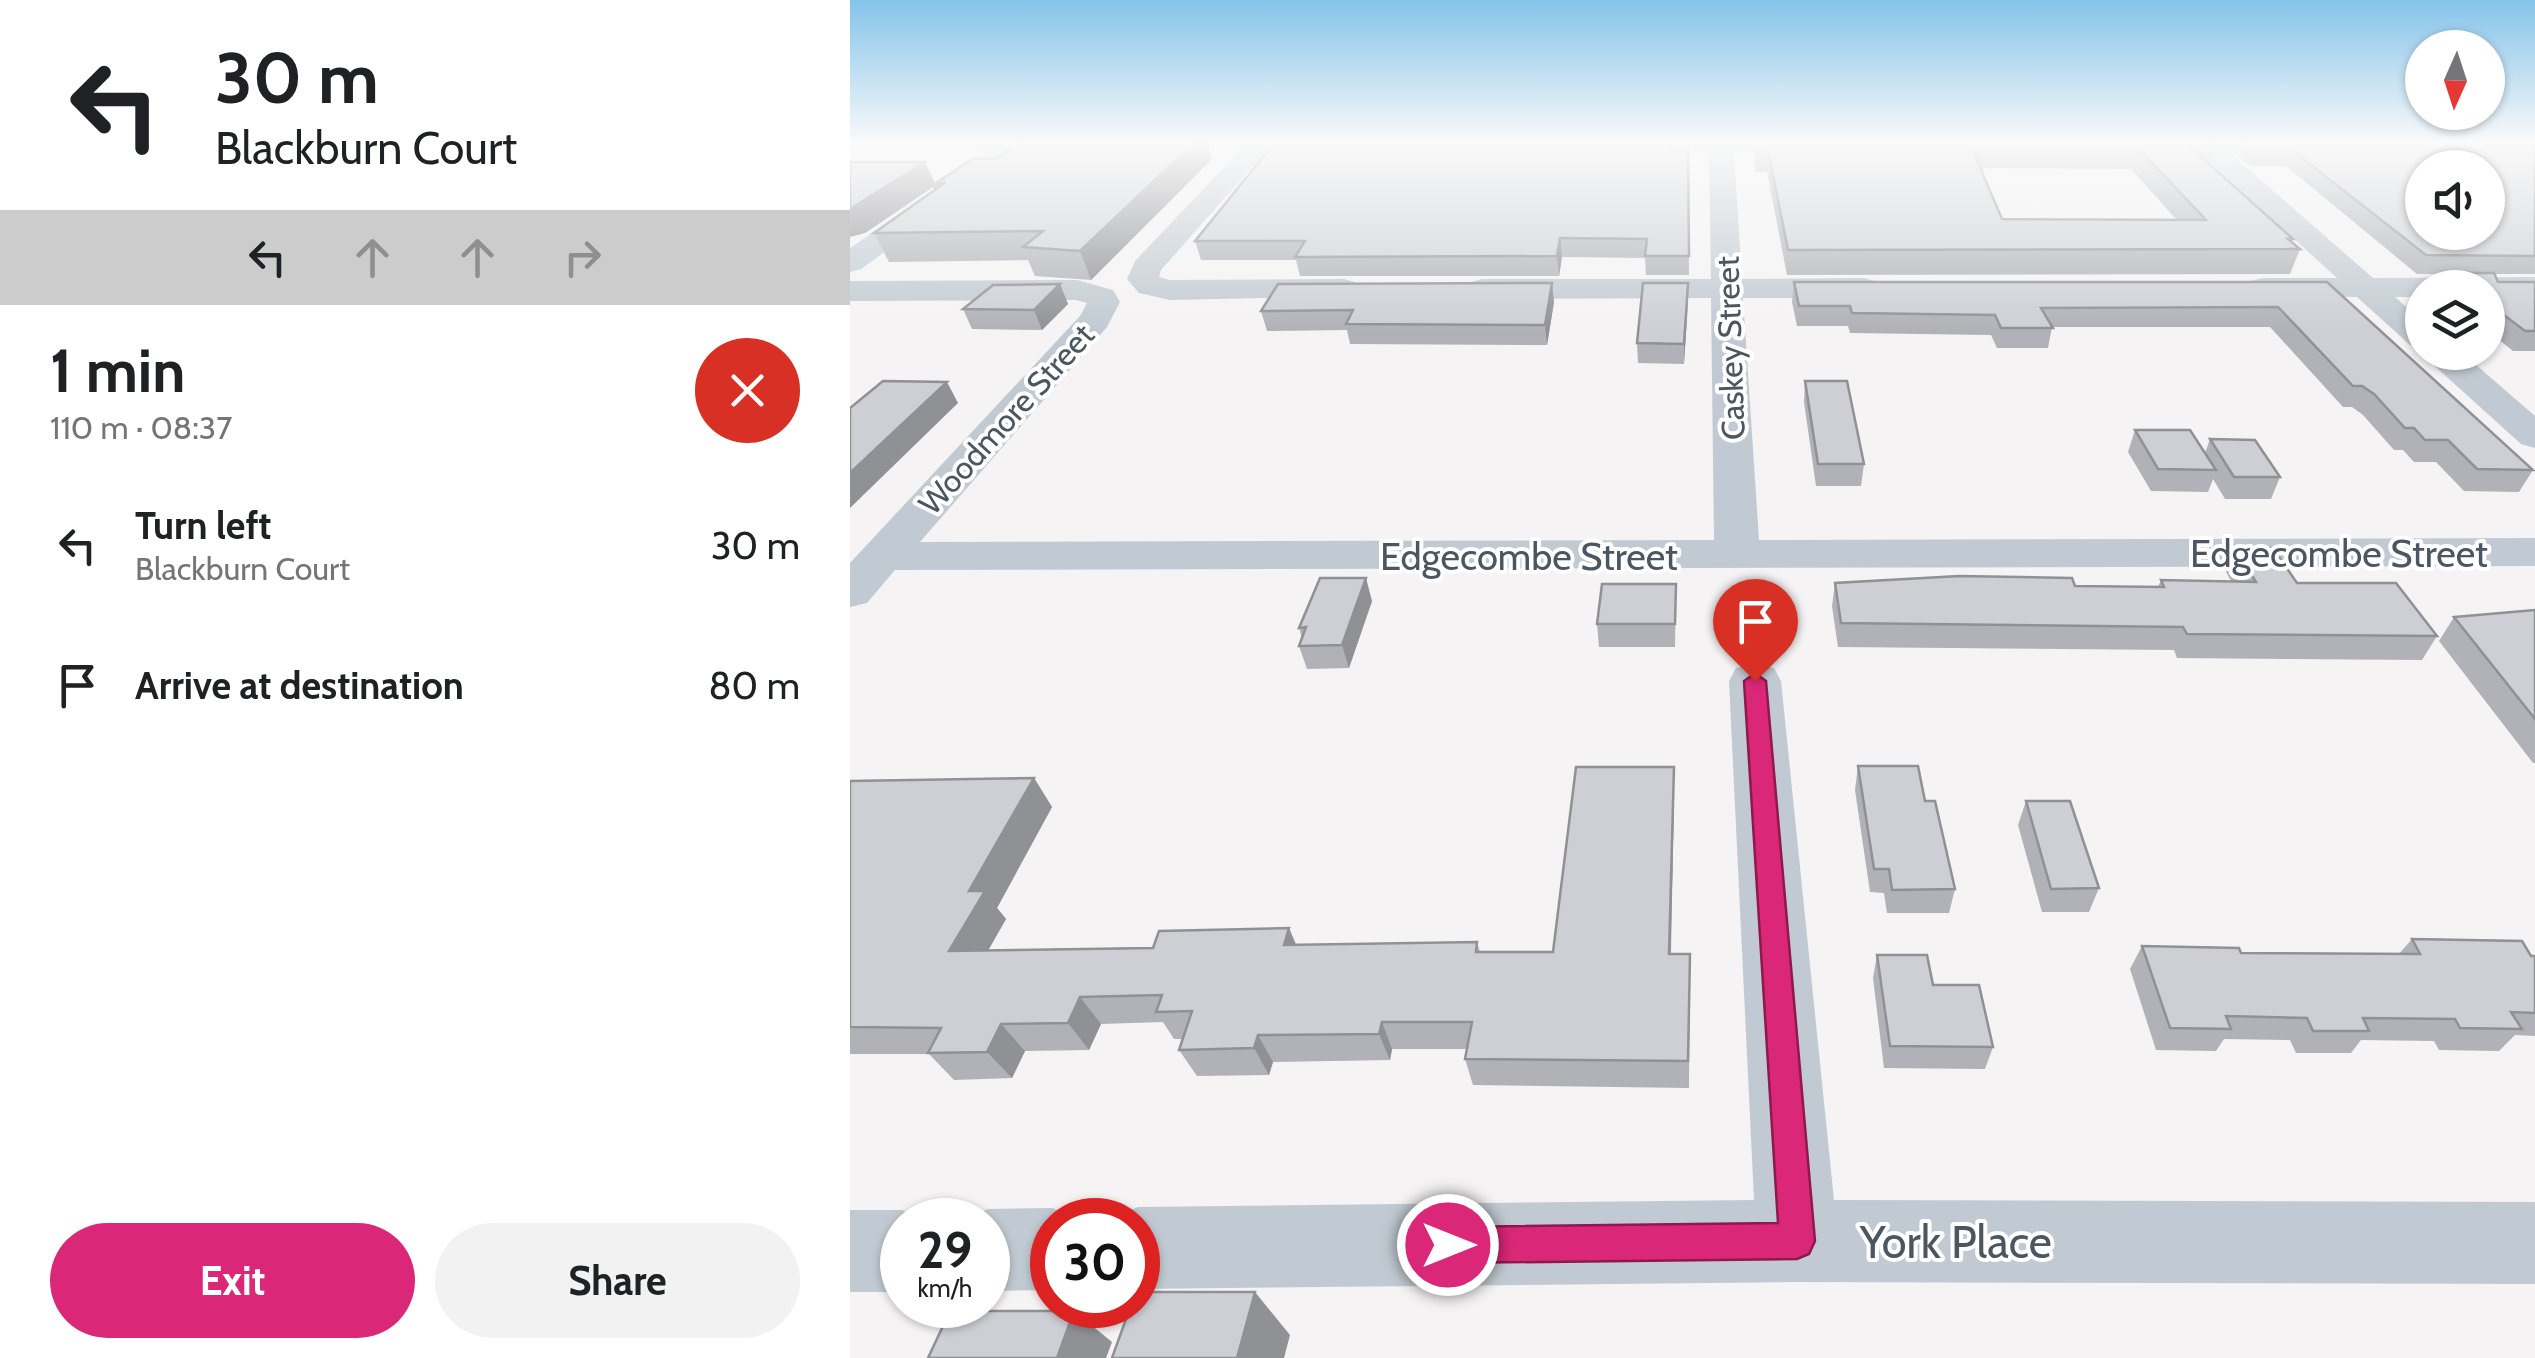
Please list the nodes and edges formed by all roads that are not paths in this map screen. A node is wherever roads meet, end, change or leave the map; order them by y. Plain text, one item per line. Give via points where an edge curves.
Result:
1 (905, 204) edge
2 (926, 204) edge
3 (1204, 204) edge
4 (1724, 204) edge
5 (2271, 204) edge
6 (850, 237) edge
7 (850, 262) edge
8 (1728, 288) junction
9 (1905, 288) edge
10 (2240, 288) edge
11 (2364, 288) junction
12 (2535, 288) edge
13 (1450, 289) edge
14 (1371, 290) edge
15 (850, 291) edge
16 (2405, 323) edge
17 (2460, 370) edge
18 (2535, 436) edge
19 (2535, 552) edge
20 (883, 556) junction
21 (1737, 556) junction
22 (850, 592) edge
23 (1755, 681) dead end
24 (1797, 1241) junction
25 (2535, 1243) edge
26 (1160, 1248) edge
27 (850, 1251) edge
28 (880, 1251) edge

1 - 6 main road
2 - 7 main road
3 - 14 street via 1146,268 1143,278 1150,286
4 - 8 street, Caskey Street
5 - 11 street
8 - 9 street
8 - 13 street
8 - 21 street, Caskey Street
10 - 11 street
11 - 12 street
11 - 16 street
15 - 20 street, Woodmore Street via 1077,290 1104,302 1096,320
17 - 18 street
19 - 21 street, Edgecombe Street
20 - 21 street, Edgecombe Street
20 - 22 street, Woodmore Street
23 - 24 street
24 - 25 street, York Place
24 - 26 street, York Place
27 - 28 street

